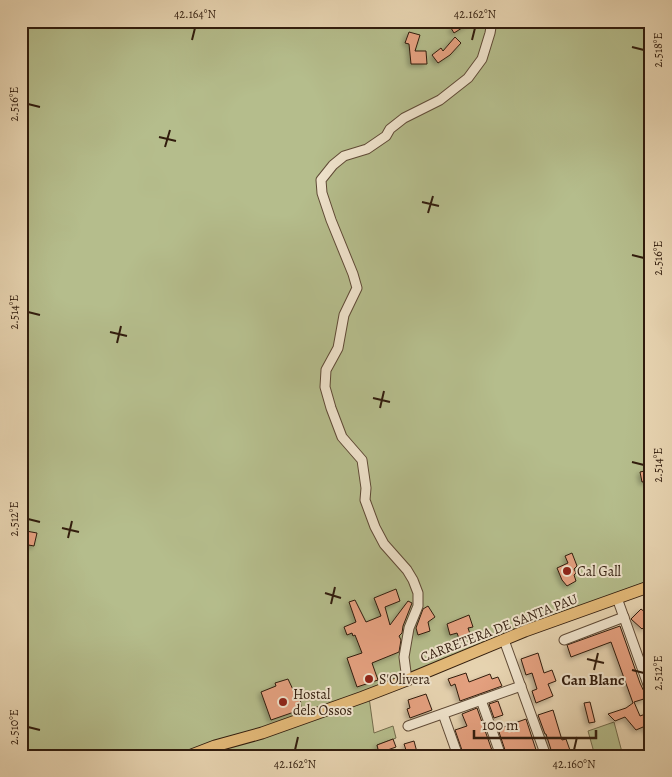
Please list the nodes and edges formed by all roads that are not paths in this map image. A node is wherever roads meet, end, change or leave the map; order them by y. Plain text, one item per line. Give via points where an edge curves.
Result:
1 (492, 21) edge
2 (651, 586) edge
3 (618, 598) junction
4 (624, 617) junction
5 (504, 640) junction
6 (564, 640) dead end
7 (407, 680) junction
8 (521, 686) junction
9 (651, 693) edge
10 (481, 700) junction
11 (444, 714) junction
12 (408, 726) dead end
13 (189, 756) edge
14 (458, 756) edge
15 (501, 756) edge
16 (546, 756) edge

1 - 7 street via 482,59 468,78 440,100 404,118 368,148 344,156 321,180 322,193 357,288 344,316 338,348 326,370 325,388 342,437 362,460 365,500 375,527 384,544 414,580 418,593 418,606 409,628 404,658
2 - 3 main road, CARRETERA DE SANTA PAU
3 - 4 street
3 - 5 main road, CARRETERA DE SANTA PAU
4 - 6 street
4 - 9 street
5 - 7 main road, CARRETERA DE SANTA PAU
5 - 8 street
7 - 13 main road, CARRETERA DE SANTA PAU via 262,734
8 - 10 street
8 - 16 street
10 - 11 street
10 - 15 street
11 - 12 street
11 - 14 street

